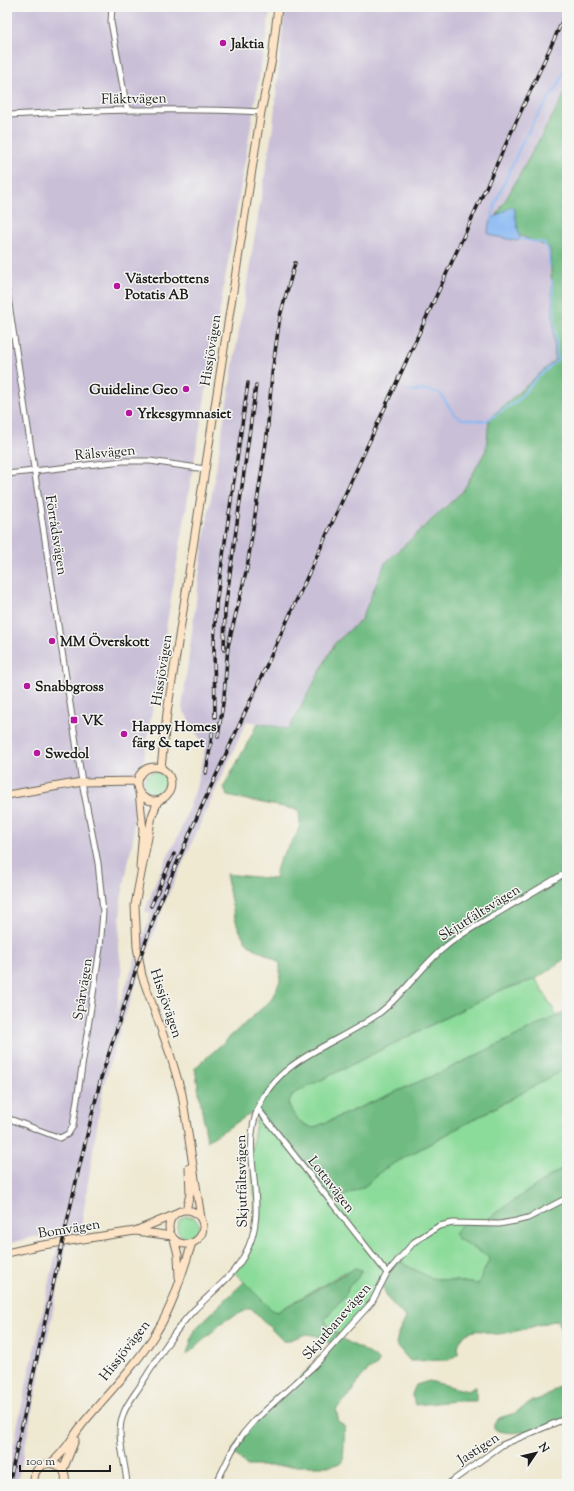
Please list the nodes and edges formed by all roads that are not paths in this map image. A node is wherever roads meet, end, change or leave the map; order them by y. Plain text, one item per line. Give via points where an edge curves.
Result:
1 (112, 7) edge
2 (278, 7) edge
3 (127, 109) junction
4 (261, 112) junction
5 (7, 115) edge
6 (7, 291) edge
7 (205, 469) junction
8 (35, 471) junction
9 (7, 474) edge
10 (161, 768) junction
11 (137, 781) junction
12 (82, 782) junction
13 (139, 792) junction
14 (7, 795) edge
15 (158, 801) junction
16 (567, 872) edge
17 (139, 883) junction
18 (258, 1109) junction
19 (7, 1118) edge
20 (188, 1129) junction
21 (567, 1198) edge
22 (186, 1210) junction
23 (174, 1215) junction
24 (201, 1218) junction
25 (136, 1231) junction
26 (173, 1238) junction
27 (192, 1243) junction
28 (7, 1253) edge
29 (387, 1273) junction
30 (179, 1283) junction
31 (567, 1418) edge
32 (80, 1427) junction
33 (51, 1463) junction
34 (63, 1470) junction
35 (36, 1484) edge
36 (65, 1484) edge
37 (127, 1484) edge
38 (216, 1484) edge
39 (448, 1484) edge

1 - 3 street via 111,22
2 - 4 main road, Hissjövägen via 272,59
3 - 4 street, Fläktvägen
3 - 5 street, Fläktvägen
4 - 7 main road, Hissjövägen
6 - 8 street, Förrådsvägen
7 - 8 street, Rälsvägen via 150,461
7 - 10 main road, Hissjövägen via 167,713
8 - 9 street, Rälsvägen
8 - 12 street, Förrådsvägen
10 - 11 main road via 147,768
10 - 15 main road via 169,775 171,784 167,795
11 - 12 main road
11 - 13 main road
12 - 14 main road
12 - 19 street, Spårvägen via 98,863 103,912 100,948 73,1126 68,1134 60,1138
13 - 15 main road via 146,798
13 - 17 main road, Hissjövägen via 143,830
15 - 17 main road, Hissjövägen via 152,816
16 - 18 street, Skjutfältsvägen via 447,945 377,1015 287,1069 274,1081
17 - 20 main road, Hissjövägen via 135,905 137,947 148,993 177,1073
18 - 29 street, Lottavägen
18 - 37 street, Skjutfältsvägen via 251,1137 256,1198 253,1238 243,1258 230,1275 184,1320 123,1413 120,1431
20 - 22 main road, Hissjövägen via 190,1194
20 - 24 main road, Hissjövägen
21 - 29 street, Skjutbanevägen via 528,1218 516,1221 498,1224 453,1223 439,1226 414,1242
22 - 23 main road
22 - 24 main road via 196,1213
23 - 25 main road, Bomvägen
23 - 26 main road via 169,1227
24 - 27 main road via 202,1232
25 - 26 main road, Bomvägen
25 - 28 main road, Bomvägen
26 - 27 main road via 186,1244
26 - 30 main road, Hissjövägen via 178,1255
27 - 30 main road, Hissjövägen
29 - 38 street, Skjutbanevägen via 372,1302 315,1365 243,1434 232,1450
30 - 32 main road, Hissjövägen via 157,1331
31 - 39 street, Jastigen via 502,1445
32 - 33 main road, Hissjövägen via 61,1455
32 - 34 main road, Hissjövägen
33 - 34 main road
33 - 35 main road, Hissjövägen via 41,1466 35,1474
34 - 36 main road

